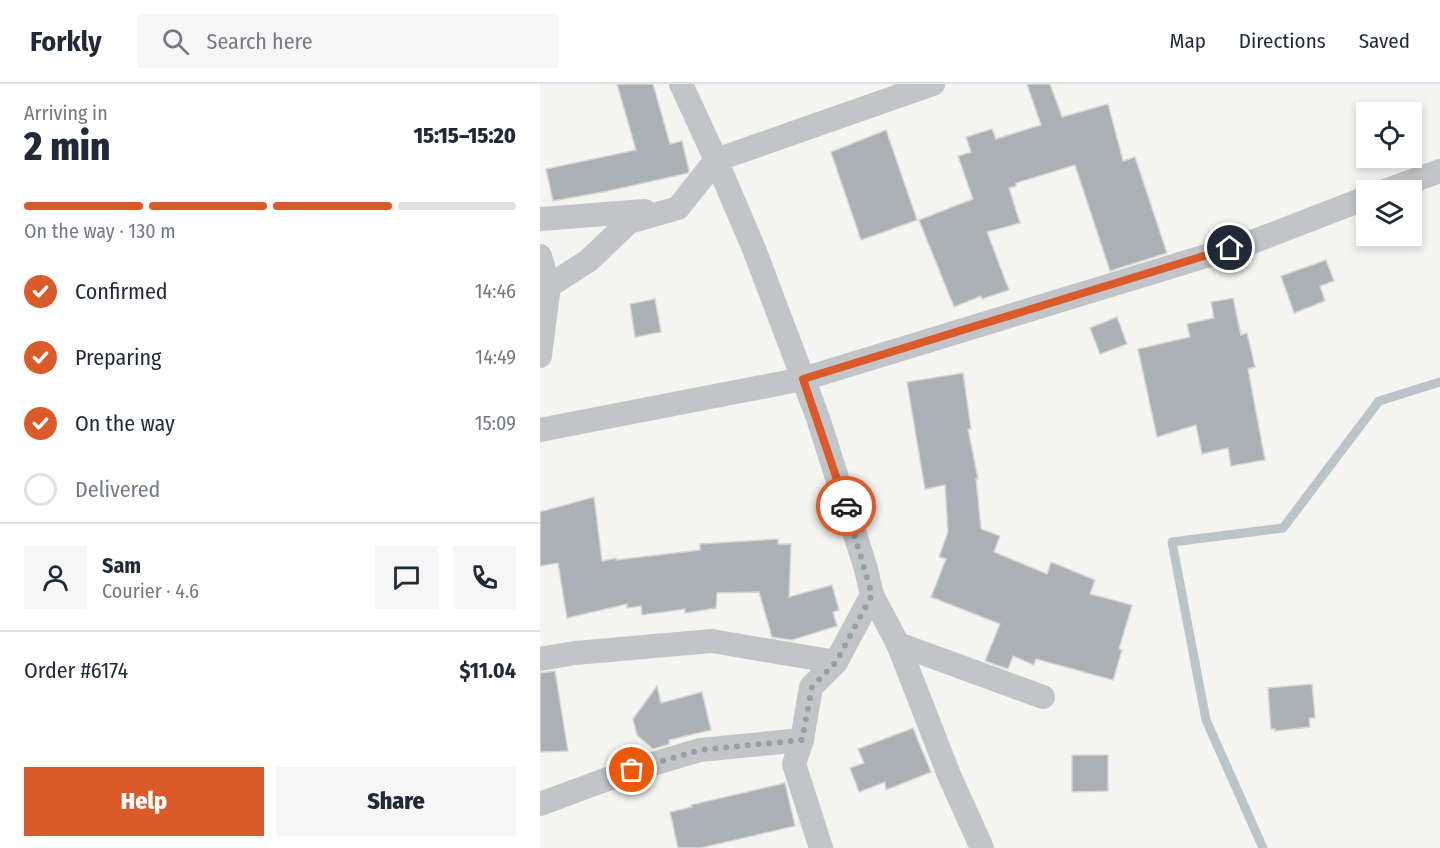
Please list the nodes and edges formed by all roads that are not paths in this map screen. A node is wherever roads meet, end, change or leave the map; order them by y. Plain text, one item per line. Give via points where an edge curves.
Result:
1 (681, 84) edge
2 (933, 84) edge
3 (716, 160) junction
4 (1440, 171) edge
5 (1415, 180) edge
6 (1356, 202) edge
7 (678, 208) junction
8 (540, 219) edge
9 (540, 256) edge
10 (549, 286) junction
11 (540, 356) edge
12 (803, 379) junction
13 (540, 430) edge
14 (872, 595) junction
15 (898, 645) junction
16 (540, 659) edge
17 (836, 662) junction
18 (1043, 697) dead end
19 (802, 740) junction
20 (540, 804) edge
21 (821, 848) edge
22 (982, 848) edge

1 - 3 street
2 - 3 street
3 - 7 street
3 - 12 street
4 - 5 street
6 - 12 street via 1252,242
7 - 8 street
7 - 10 street via 629,222 588,261
9 - 10 street
10 - 11 street
12 - 13 street
12 - 14 street
14 - 15 street
14 - 17 street
15 - 18 street
15 - 22 street
16 - 17 street via 712,641
17 - 19 street via 812,687
19 - 20 street via 700,750
19 - 21 street via 794,764

